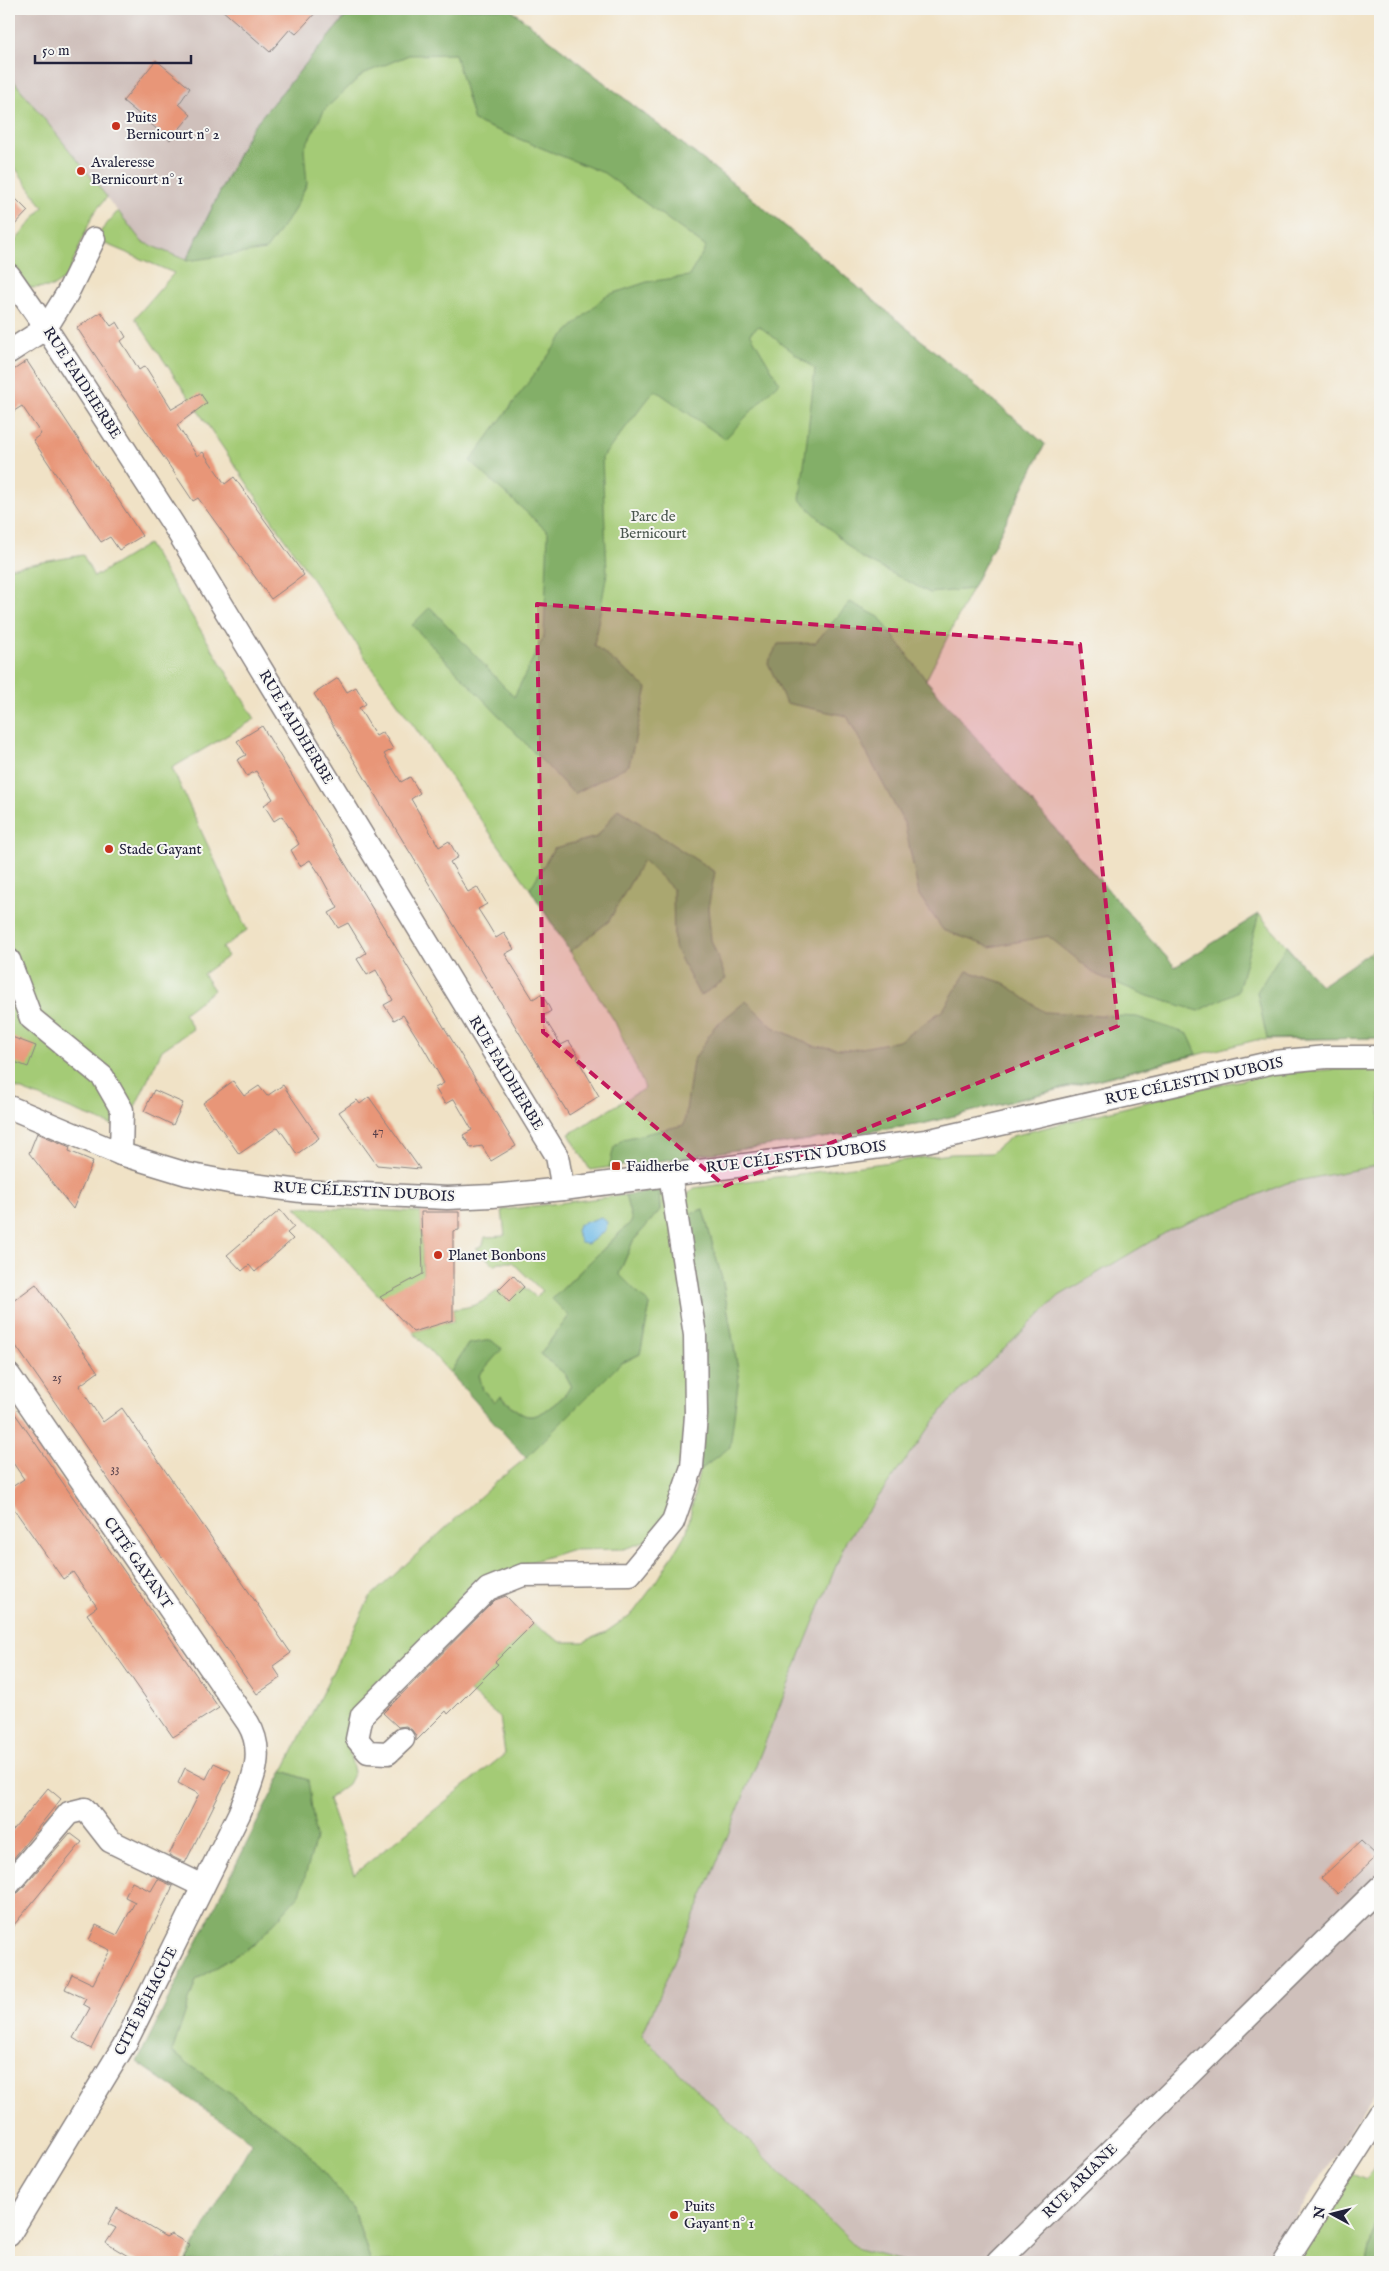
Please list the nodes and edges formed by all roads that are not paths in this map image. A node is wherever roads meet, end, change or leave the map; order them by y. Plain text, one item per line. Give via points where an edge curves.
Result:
1 (94, 239) dead end
2 (9, 275) edge
3 (46, 328) junction
4 (9, 352) edge
5 (9, 960) edge
6 (1380, 1057) edge
7 (9, 1107) edge
8 (121, 1154) junction
9 (670, 1174) junction
10 (563, 1189) junction
11 (9, 1375) edge
12 (403, 1739) dead end
13 (258, 1755) joint
14 (9, 1884) edge
15 (204, 1886) junction
16 (1380, 1887) edge
17 (1380, 2114) edge
18 (9, 2235) edge
19 (998, 2262) edge
20 (1285, 2262) edge

1 - 3 street
2 - 3 street, RUE FAIDHERBE
3 - 4 street
3 - 10 street, RUE FAIDHERBE via 173,524 557,1156
5 - 8 street via 32,1018 103,1077 122,1110
6 - 9 street, RUE CÉLESTIN DUBOIS via 1326,1057 1274,1062 926,1141
7 - 8 street, RUE CÉLESTIN DUBOIS
8 - 10 street, RUE CÉLESTIN DUBOIS via 188,1174 301,1191 447,1198
9 - 10 street, RUE CÉLESTIN DUBOIS
9 - 12 street via 695,1335 696,1405 692,1466 673,1522 630,1574 523,1575 488,1589 362,1715 357,1739 368,1752 388,1753
11 - 13 street, CITÉ GAYANT via 248,1723 254,1733
13 - 15 street, CITÉ BÉHAGUE via 254,1776 239,1814
14 - 15 street via 69,1813 85,1809 110,1841
15 - 18 street, CITÉ BÉHAGUE via 116,2059
16 - 19 street, RUE ARIANE
17 - 20 street

